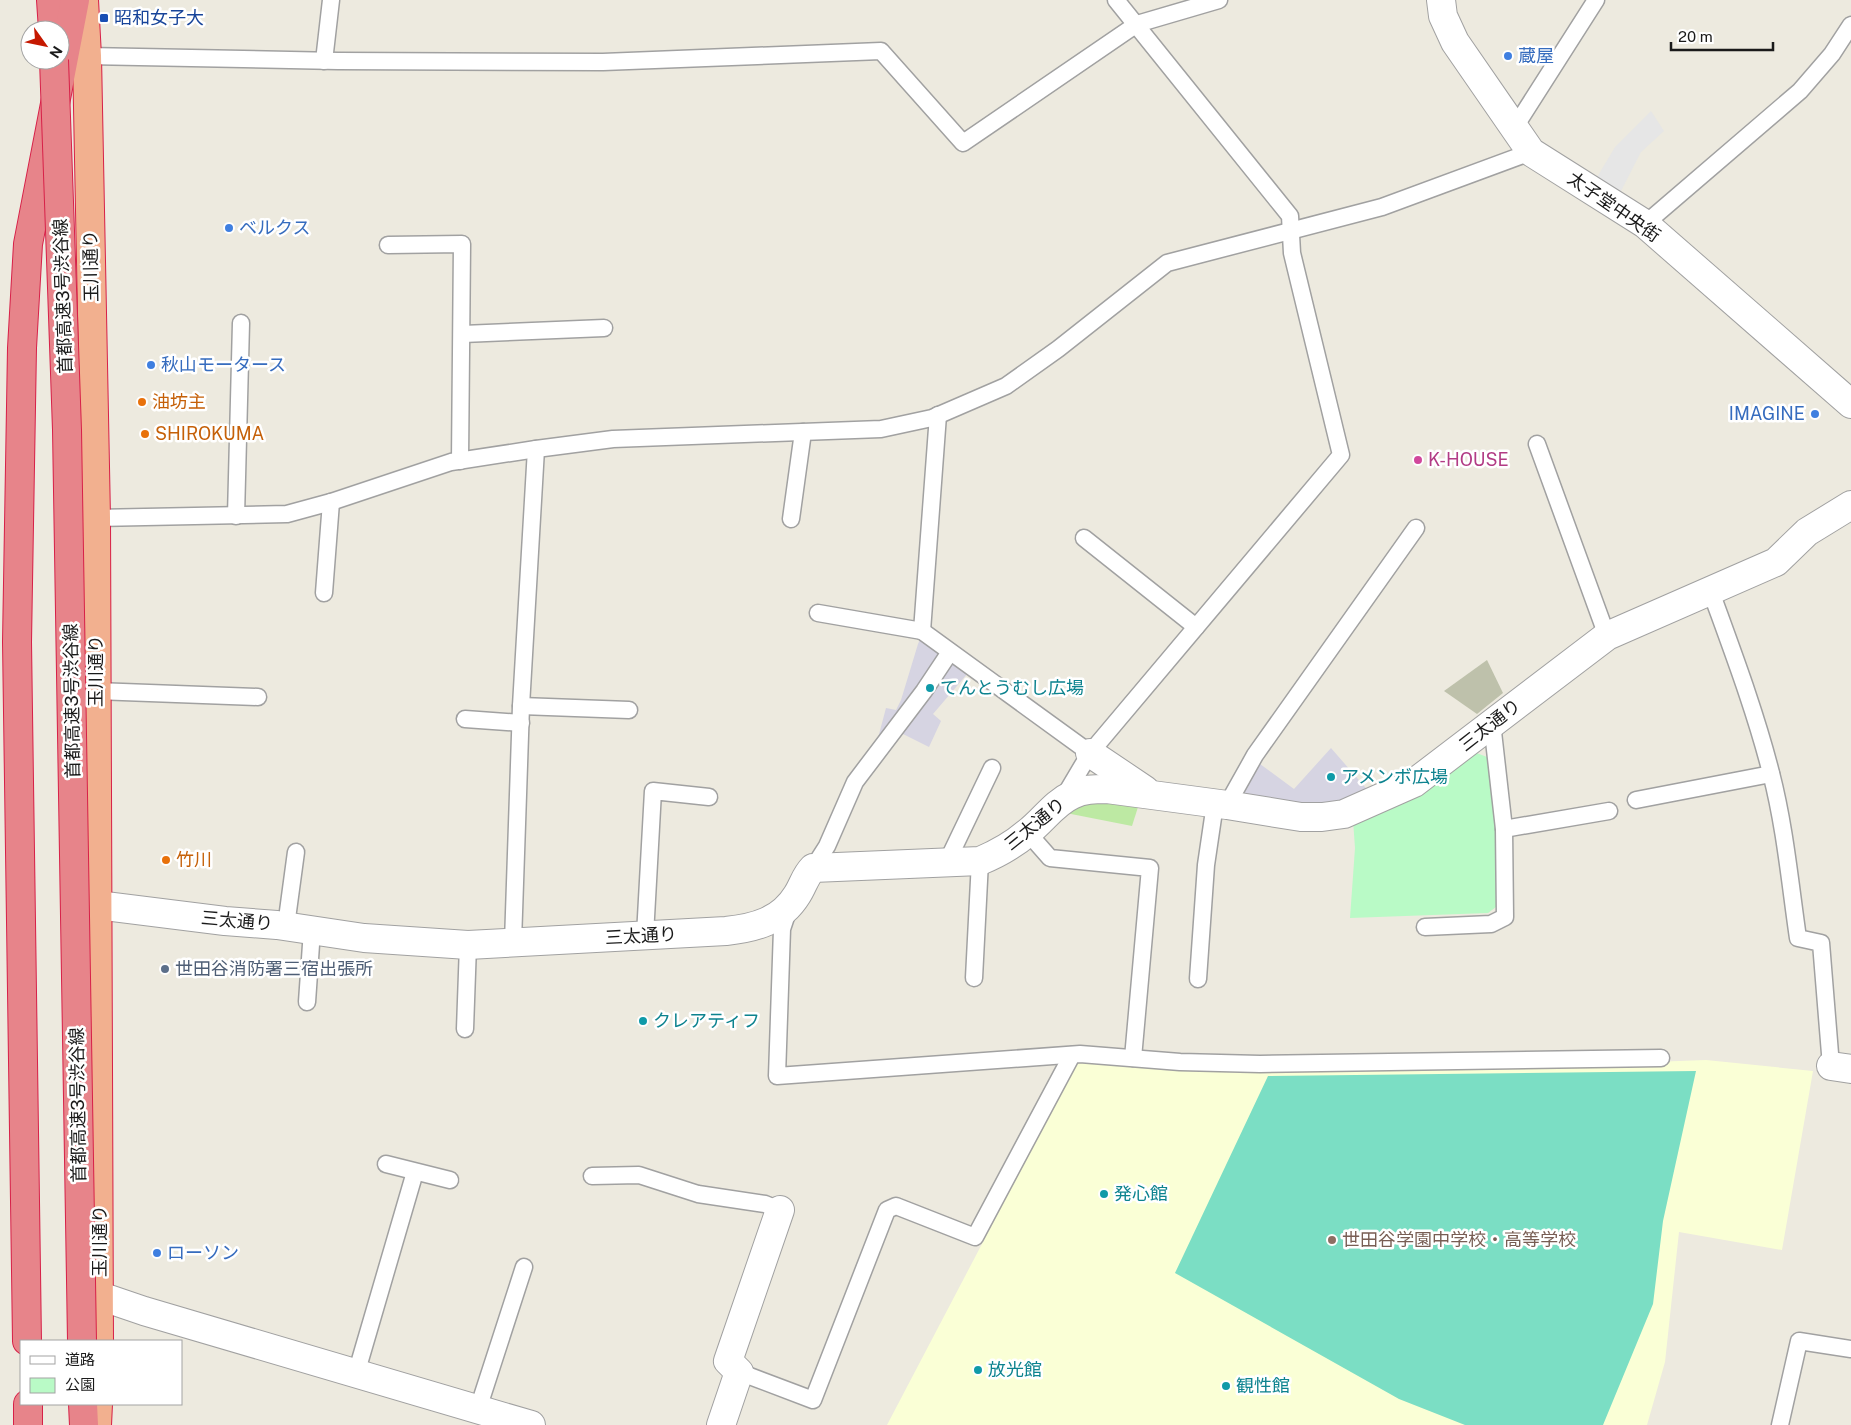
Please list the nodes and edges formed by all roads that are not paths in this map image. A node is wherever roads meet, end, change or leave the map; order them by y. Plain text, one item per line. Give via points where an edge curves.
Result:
1 (51, 0) edge
2 (76, 0) edge
3 (84, 0) edge
4 (331, 0) edge
5 (1116, 0) edge
6 (1219, 0) edge
7 (1441, 0) edge
8 (1596, 0) edge
9 (52, 20) edge
10 (1137, 24) junction
11 (1851, 25) edge
12 (87, 56) junction
13 (324, 61) junction
14 (54, 70) edge
15 (1515, 127) junction
16 (1531, 152) junction
17 (1645, 224) junction
18 (1292, 231) junction
19 (388, 245) dead end
20 (241, 322) dead end
21 (604, 328) dead end
22 (463, 334) junction
23 (1851, 404) edge
24 (938, 415) junction
25 (803, 432) junction
26 (1537, 444) dead end
27 (536, 449) junction
28 (460, 461) junction
29 (330, 502) junction
30 (1851, 505) edge
31 (236, 516) junction
32 (96, 518) junction
33 (791, 519) dead end
34 (1416, 528) dead end
35 (1084, 538) dead end
36 (1710, 589) junction
37 (324, 593) dead end
38 (818, 613) dead end
39 (1196, 627) junction
40 (922, 631) junction
41 (1607, 636) junction
42 (950, 652) junction
43 (96, 691) junction
44 (258, 697) dead end
45 (630, 710) dead end
46 (521, 714) junction
47 (465, 719) dead end
48 (1492, 723) junction
49 (1090, 753) junction
50 (992, 768) dead end
51 (1771, 774) junction
52 (1153, 795) junction
53 (708, 797) dead end
54 (1636, 800) dead end
55 (1061, 801) junction
56 (1221, 804) junction
57 (1609, 811) dead end
58 (1504, 828) junction
59 (1028, 833) junction
60 (296, 852) dead end
61 (980, 861) junction
62 (946, 864) junction
63 (813, 868) junction
64 (97, 905) junction
65 (789, 905) junction
66 (1425, 927) dead end
67 (299, 928) junction
68 (645, 935) junction
69 (513, 942) junction
70 (468, 945) junction
71 (974, 978) dead end
72 (1198, 979) dead end
73 (307, 1002) dead end
74 (465, 1029) dead end
75 (1072, 1055) junction
76 (1133, 1058) junction
77 (1661, 1058) dead end
78 (1841, 1068) edge
79 (386, 1164) dead end
80 (416, 1172) junction
81 (592, 1176) dead end
82 (450, 1180) dead end
83 (780, 1210) joint
84 (524, 1267) dead end
85 (100, 1296) junction
86 (27, 1340) edge
87 (82, 1340) edge
88 (99, 1340) edge
89 (1851, 1349) edge
90 (739, 1372) junction
91 (356, 1374) junction
92 (28, 1405) edge
93 (83, 1405) edge
94 (98, 1405) edge
95 (478, 1410) junction
96 (28, 1425) edge
97 (84, 1425) edge
98 (97, 1425) edge
99 (532, 1425) edge
100 (721, 1425) edge
101 (1780, 1425) edge

1 - 9 highway
2 - 86 highway via 28,244 22,348 17,642
3 - 12 highway, 玉川通り
4 - 13 lane
5 - 10 lane
6 - 10 lane
7 - 15 street, 太子堂中央街 via 1443,16 1456,42
8 - 15 lane
10 - 13 lane via 963,143 881,51 603,62
10 - 18 lane via 1290,216
11 - 17 lane via 1832,54 1800,91
12 - 13 lane
12 - 32 highway, 玉川通り
14 - 87 highway, 首都高速3号渋谷線, bridge via 67,440
15 - 16 street, 太子堂中央街
16 - 17 street, 太子堂中央街
16 - 18 lane via 1382,207
17 - 23 street, 太子堂中央街
18 - 24 lane via 1167,263 1006,386
18 - 39 lane via 1292,253 1341,455
19 - 22 lane via 462,244
20 - 31 lane
21 - 22 lane
22 - 28 lane
24 - 25 lane via 881,429
24 - 40 lane
25 - 27 lane via 614,439
25 - 33 lane
26 - 41 lane
27 - 28 lane
27 - 46 lane
28 - 29 lane
29 - 31 lane via 287,514
29 - 37 lane
30 - 36 street, 三太通り via 1807,532 1776,562
31 - 32 lane
32 - 43 highway, 玉川通り
34 - 56 lane
35 - 39 lane
36 - 41 street, 三太通り
36 - 51 lane via 1743,679
38 - 40 lane
39 - 49 lane
40 - 42 lane
41 - 48 street, 三太通り
42 - 49 lane
42 - 63 lane via 855,782 828,846
43 - 44 lane
43 - 64 highway, 玉川通り
45 - 46 lane
46 - 47 lane
46 - 69 lane
48 - 56 street, 三太通り via 1414,782 1344,814 1301,817
48 - 58 lane
49 - 52 street
49 - 55 lane
50 - 62 lane
51 - 54 lane
51 - 78 lane via 1798,938 1821,943
52 - 55 street, 三太通り via 1088,790
52 - 56 street, 三太通り
53 - 68 lane via 653,791
55 - 59 street, 三太通り
56 - 72 lane via 1206,865
57 - 58 lane
58 - 66 lane via 1505,917 1491,924
59 - 61 street, 三太通り
59 - 76 lane via 1050,858 1150,868
60 - 67 lane
61 - 62 street, 三太通り
61 - 71 lane
62 - 63 street, 三太通り
63 - 65 street, 三太通り
64 - 67 street, 三太通り
64 - 85 highway, 玉川通り
65 - 68 street, 三太通り via 763,924 749,928
65 - 75 lane via 782,929 777,1076
67 - 70 street, 三太通り via 364,938
67 - 73 lane
68 - 69 street, 三太通り
69 - 70 street, 三太通り
70 - 74 lane
75 - 76 lane
75 - 90 lane via 975,1237 896,1206 887,1210 813,1400
76 - 77 lane via 1260,1064
79 - 80 lane
80 - 82 lane
80 - 91 lane
81 - 83 lane via 639,1175 698,1194 765,1204
83 - 90 street via 728,1361
84 - 95 lane
85 - 88 highway, 玉川通り
85 - 91 street
89 - 101 lane via 1799,1341
90 - 100 street
91 - 95 street
92 - 96 highway
93 - 97 highway
94 - 98 highway
95 - 99 street

